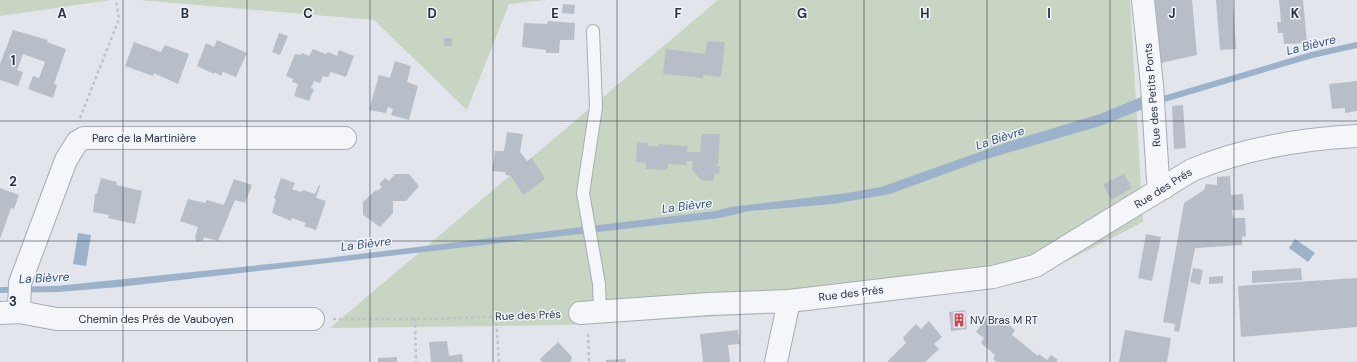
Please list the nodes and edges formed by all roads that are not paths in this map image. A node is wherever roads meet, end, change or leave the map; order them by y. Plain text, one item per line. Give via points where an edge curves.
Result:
1 (1142, 0) edge
2 (593, 31) dead end
3 (1357, 136) edge
4 (345, 138) dead end
5 (1164, 188) junction
6 (789, 301) junction
7 (15, 303) edge
8 (589, 313) joint
9 (312, 319) road end
10 (776, 362) edge

1 - 5 street, Rue des Petits Ponts via 1152,85 1158,180
2 - 8 lane via 596,107 583,193 598,284
3 - 5 street, Rue des Prés via 1284,143 1218,159 1192,170
4 - 7 street, Parc de la Martinière via 84,138 77,142 66,160
5 - 6 street, Rue des Prés via 1035,266 993,277
6 - 8 street, Rue des Prés
6 - 10 street
7 - 9 street, Chemin des Prés de Vauboyen via 57,319

